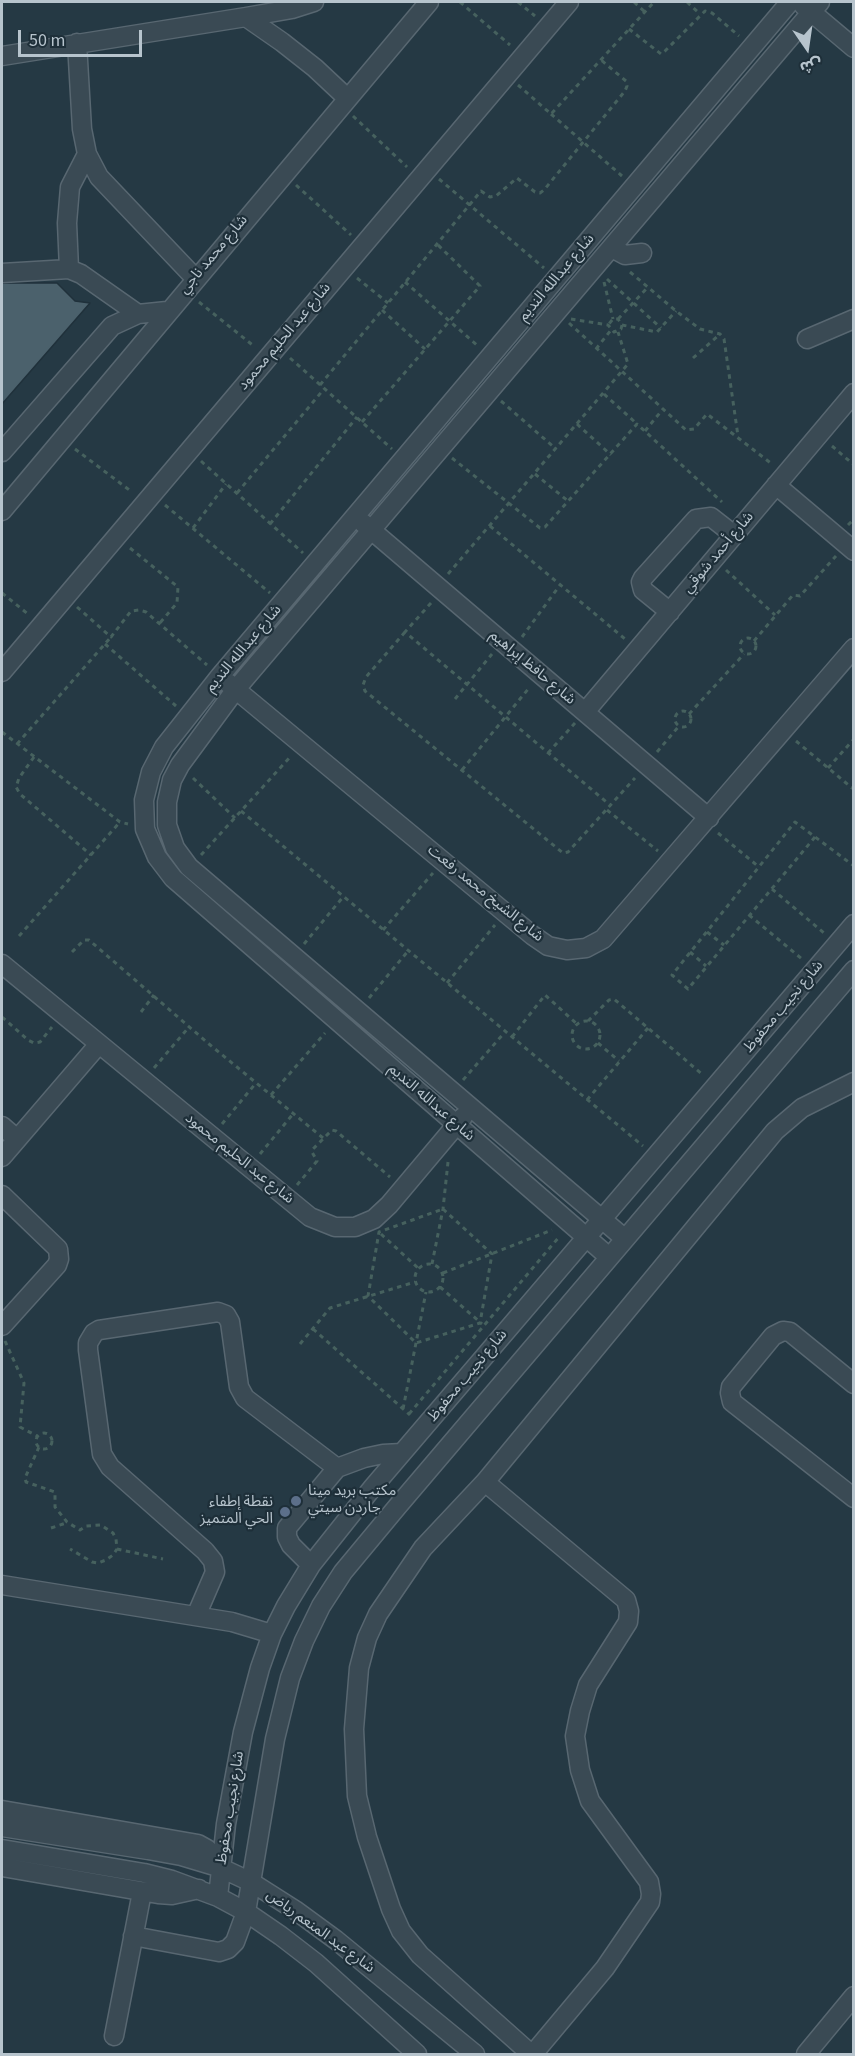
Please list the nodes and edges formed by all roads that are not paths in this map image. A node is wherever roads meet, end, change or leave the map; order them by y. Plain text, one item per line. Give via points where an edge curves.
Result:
1 (314, 2) edge
2 (429, 2) edge
3 (569, 2) edge
4 (790, 2) edge
5 (810, 5) edge
6 (246, 17) junction
7 (77, 44) junction
8 (854, 48) edge
9 (2, 56) edge
10 (344, 101) junction
11 (87, 154) junction
12 (610, 250) junction
13 (642, 253) dead end
14 (69, 268) junction
15 (2, 273) edge
16 (189, 285) junction
17 (167, 311) junction
18 (138, 314) junction
19 (854, 319) edge
20 (807, 339) dead end
21 (854, 393) edge
22 (2, 452) edge
23 (781, 480) junction
24 (2, 511) edge
25 (356, 517) junction
26 (739, 529) junction
27 (372, 531) junction
28 (850, 548) edge
29 (670, 612) junction
30 (854, 648) edge
31 (2, 672) edge
32 (220, 676) junction
33 (236, 689) junction
34 (585, 712) junction
35 (707, 820) junction
36 (854, 924) edge
37 (2, 964) edge
38 (854, 970) edge
39 (99, 1044) junction
40 (854, 1082) edge
41 (470, 1108) junction
42 (2, 1126) edge
43 (454, 1128) junction
44 (17, 1139) junction
45 (2, 1157) edge
46 (2, 1195) edge
47 (602, 1220) junction
48 (587, 1238) junction
49 (624, 1238) junction
50 (609, 1257) junction
51 (2, 1326) edge
52 (854, 1384) edge
53 (402, 1453) junction
54 (337, 1468) junction
55 (485, 1482) junction
56 (854, 1498) edge
57 (311, 1565) junction
58 (2, 1585) edge
59 (196, 1616) junction
60 (272, 1634) junction
61 (2, 1810) edge
62 (2, 1827) edge
63 (2, 1849) edge
64 (2, 1867) edge
65 (220, 1867) junction
66 (251, 1882) junction
67 (199, 1889) junction
68 (142, 1892) junction
69 (218, 1897) junction
70 (246, 1912) junction
71 (133, 1936) junction
72 (854, 1996) edge
73 (114, 2036) dead end
74 (417, 2055) edge
75 (475, 2055) edge
76 (532, 2055) edge
77 (806, 2055) edge

1 - 6 street
2 - 10 street, شارع محمد ناجي
3 - 31 street, شارع عبد الحليم محمود
4 - 25 street, شارع عبدالله النديم
5 - 8 street
5 - 12 street, شارع عبدالله النديم
6 - 7 street
6 - 10 street via 315,69
7 - 9 street
7 - 11 street
10 - 16 street, شارع محمد ناجي
11 - 14 street via 70,187
11 - 16 street via 99,177
12 - 13 street via 625,255
12 - 27 street, شارع عبدالله النديم
14 - 15 street
14 - 18 street
16 - 17 street, شارع محمد ناجي
17 - 18 street
17 - 24 street, شارع محمد ناجي
18 - 22 street via 112,326
19 - 20 street
21 - 23 street, شارع أحمد شوقي
23 - 26 street, شارع أحمد شوقي
23 - 28 street
25 - 27 street, شارع حافظ إبراهيم
25 - 32 street, شارع عبدالله النديم
26 - 29 street, شارع أحمد شوقي
26 - 29 street via 711,517 696,519 644,578 643,590
27 - 33 street, شارع عبدالله النديم
27 - 34 street, شارع حافظ إبراهيم
29 - 34 street, شارع أحمد شوقي
30 - 35 street, شارع الشيخ محمد رفعت
32 - 33 street, شارع الشيخ محمد رفعت
32 - 43 street, شارع عبدالله النديم via 164,747 151,772 144,800 146,829 157,857 195,899
33 - 35 street, شارع الشيخ محمد رفعت via 548,946 586,948 603,939
33 - 41 street, شارع عبدالله النديم via 172,780 167,825 175,848 189,867
34 - 35 street, شارع حافظ إبراهيم
36 - 47 street, شارع نجيب محفوظ
37 - 39 street, شارع عبد الحليم محمود
38 - 49 street, شارع نجيب محفوظ
39 - 43 street, شارع عبد الحليم محمود via 310,1217 335,1227 372,1227 374,1219
39 - 44 street
40 - 55 street via 802,1108 775,1131
41 - 43 street, شارع عبد الحليم محمود
41 - 47 street, شارع عبدالله النديم
42 - 44 street
43 - 48 street, شارع عبدالله النديم
44 - 45 street
46 - 51 street via 58,1249 59,1259
47 - 48 street, شارع نجيب محفوظ
47 - 49 street, شارع عبدالله النديم
48 - 50 street, شارع عبدالله النديم
48 - 53 street, شارع نجيب محفوظ
49 - 50 street, شارع نجيب محفوظ
50 - 66 street, شارع نجيب محفوظ via 343,1572 321,1606 290,1678 275,1739
52 - 56 street via 790,1332 783,1331 773,1336 730,1393 732,1402
53 - 54 street via 364,1458
53 - 57 street, شارع نجيب محفوظ
54 - 57 street via 287,1528 291,1545
54 - 59 street via 245,1398 239,1387 229,1317 222,1312 94,1333 88,1350 102,1454 110,1467 213,1561 215,1572
55 - 76 street via 423,1548 378,1614 368,1638 359,1668 354,1729 357,1796 382,1884 401,1931 420,1955
55 - 76 street via 626,1600 629,1611 628,1622 588,1685 575,1736 590,1801 649,1882 650,1902 605,1968
57 - 60 street, شارع نجيب محفوظ
58 - 59 street
59 - 60 street
60 - 65 street, شارع نجيب محفوظ via 243,1732
61 - 65 street via 198,1844 207,1849
62 - 65 street, شارع عبد المنعم رياض via 148,1850
63 - 67 street, شارع عبد المنعم رياض via 144,1873
64 - 68 street
65 - 66 street, شارع عبد المنعم رياض
65 - 69 street, شارع نجيب محفوظ
66 - 70 street, شارع نجيب محفوظ
66 - 75 street, شارع عبد المنعم رياض via 336,1940
67 - 68 street via 172,1895
67 - 69 street, شارع عبد المنعم رياض
68 - 71 street
69 - 70 street, شارع عبد المنعم رياض
70 - 71 street, شارع نجيب محفوظ via 235,1942 219,1952
70 - 74 street, شارع عبد المنعم رياض via 316,1963
71 - 73 street
72 - 77 street

